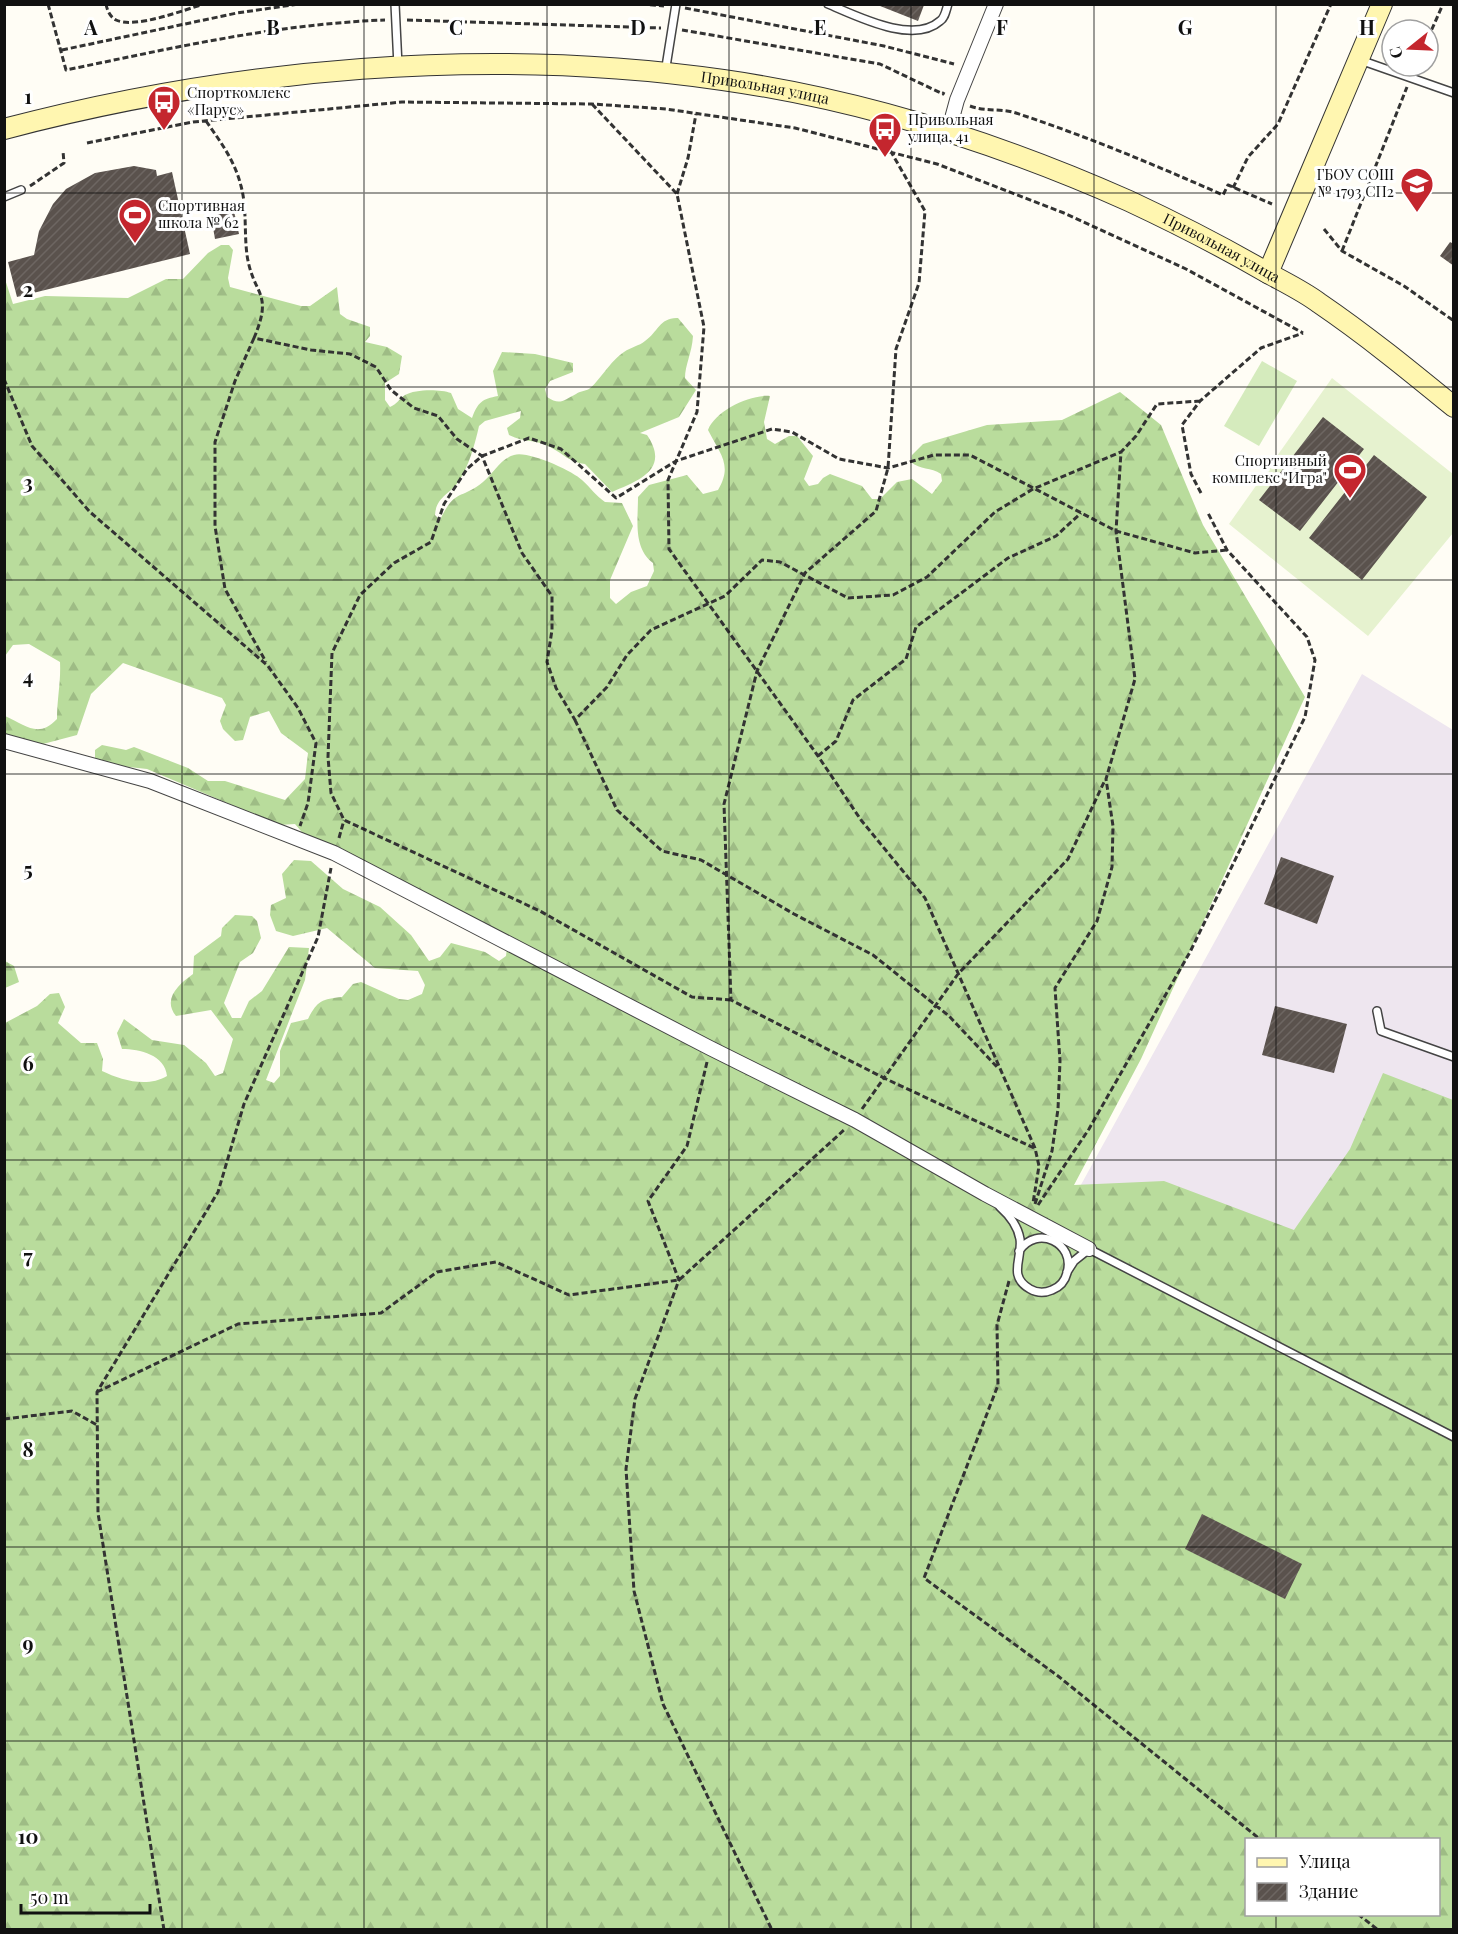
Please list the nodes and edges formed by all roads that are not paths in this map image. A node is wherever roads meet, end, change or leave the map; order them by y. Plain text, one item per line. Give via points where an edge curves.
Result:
1 (395, 4) edge
2 (828, 4) edge
3 (948, 4) edge
4 (996, 4) edge
5 (1382, 4) edge
6 (676, 5) edge
7 (1358, 60) junction
8 (398, 66) junction
9 (665, 74) junction
10 (1454, 93) edge
11 (4, 129) edge
12 (948, 132) junction
13 (20, 190) road end
14 (4, 197) edge
15 (1268, 273) junction
16 (1454, 406) edge
17 (4, 741) edge
18 (1377, 1011) dead end
19 (1454, 1057) edge
20 (984, 1194) junction
21 (1089, 1249) junction
22 (1019, 1251) junction
23 (1068, 1272) junction
24 (1454, 1437) edge

1 - 8 lane
2 - 3 lane via 886,27 911,31 942,20
4 - 12 street
5 - 7 main road
6 - 9 lane
7 - 10 lane
7 - 15 main road
8 - 9 main road, Привольная улица via 463,64
8 - 11 main road, Привольная улица via 185,92 77,110
9 - 12 main road, Привольная улица via 802,94
12 - 15 main road, Привольная улица via 1054,167 1203,235
13 - 14 lane
15 - 16 main road, Привольная улица via 1317,301
17 - 20 street via 150,781 334,853 855,1120
18 - 19 lane via 1381,1031
20 - 21 street
20 - 22 lane via 1014,1224 1020,1239
21 - 23 lane
21 - 24 lane
22 - 23 lane via 1033,1238 1053,1239 1062,1247
22 - 23 lane via 1017,1275 1030,1289 1047,1292 1058,1288

